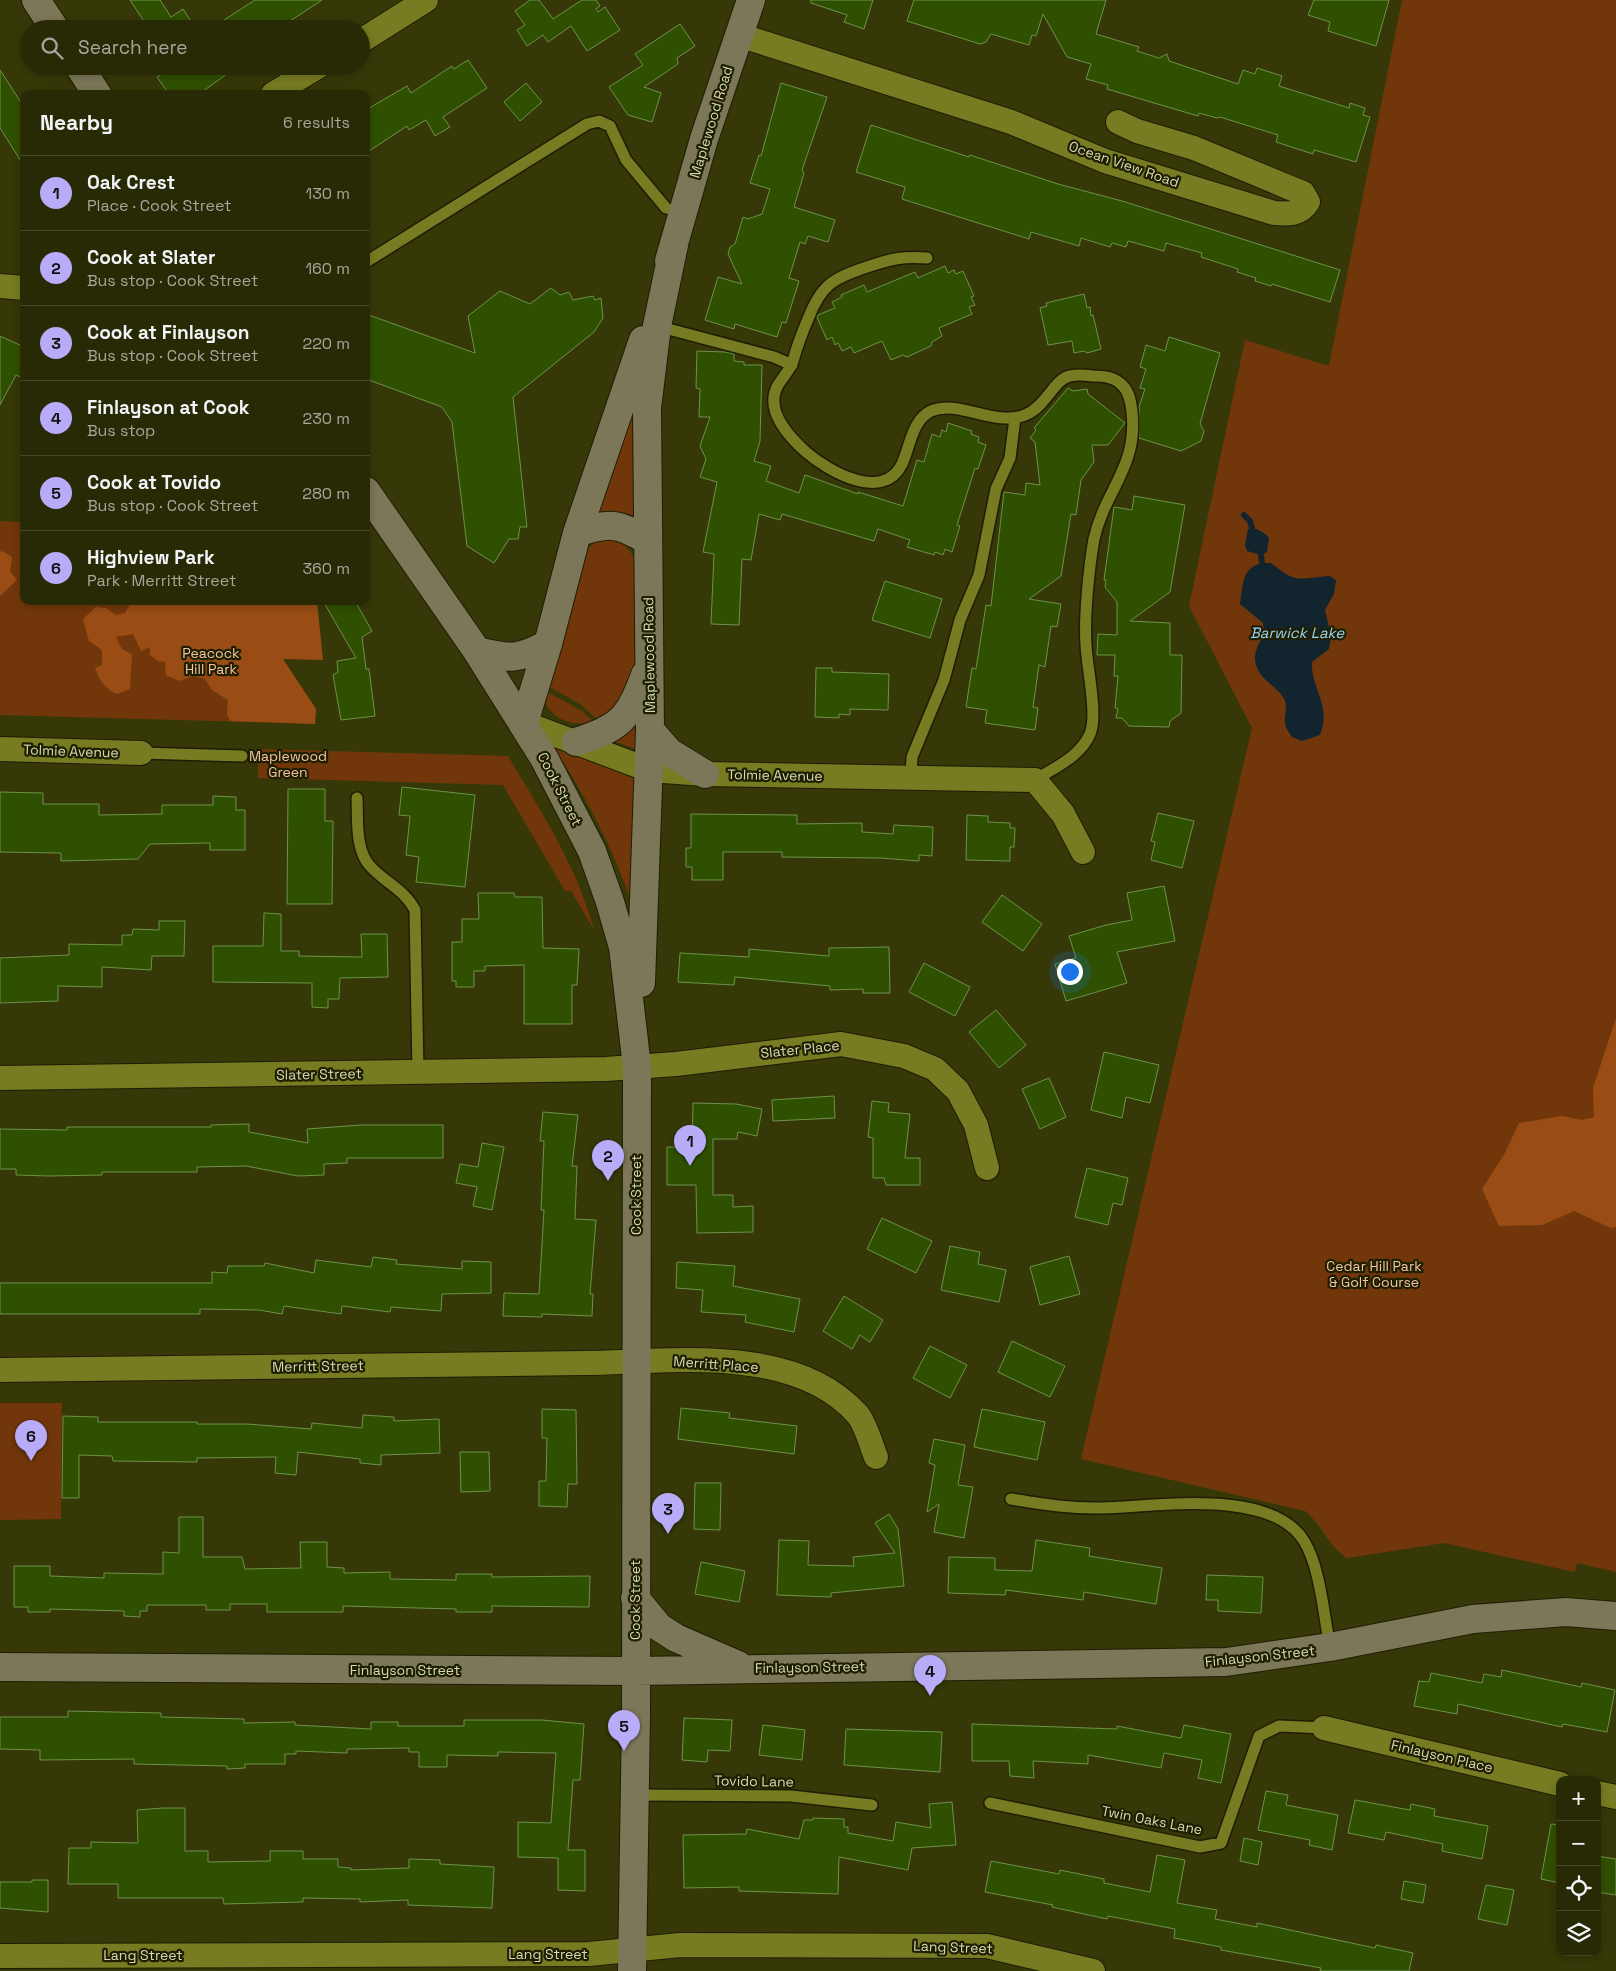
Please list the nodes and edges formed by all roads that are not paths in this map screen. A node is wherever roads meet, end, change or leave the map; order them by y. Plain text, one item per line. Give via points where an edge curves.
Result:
1 (36, 0) edge
2 (426, 0) edge
3 (752, 0) edge
4 (48, 20) edge
5 (370, 35) edge
6 (739, 35) junction
7 (85, 75) edge
8 (304, 75) edge
9 (94, 90) edge
10 (280, 90) edge
11 (1118, 122) dead end
12 (684, 212) junction
13 (674, 245) junction
14 (927, 258) dead end
15 (370, 260) edge
16 (0, 286) edge
17 (20, 288) edge
18 (658, 326) junction
19 (792, 365) junction
20 (1015, 418) junction
21 (370, 497) edge
22 (577, 533) junction
23 (647, 540) junction
24 (548, 644) junction
25 (478, 651) junction
26 (649, 664) junction
27 (524, 723) junction
28 (650, 730) junction
29 (576, 742) junction
30 (0, 749) edge
31 (141, 753) joint
32 (242, 756) dead end
33 (649, 770) junction
34 (705, 774) junction
35 (911, 777) junction
36 (1035, 780) junction
37 (357, 798) dead end
38 (1083, 852) dead end
39 (637, 1067) junction
40 (418, 1072) junction
41 (0, 1078) edge
42 (987, 1168) dead end
43 (635, 1361) junction
44 (0, 1370) edge
45 (876, 1457) dead end
46 (1011, 1500) dead end
47 (635, 1598) junction
48 (1616, 1616) edge
49 (1330, 1647) junction
50 (0, 1667) edge
51 (747, 1668) junction
52 (636, 1671) junction
53 (1324, 1728) joint
54 (1556, 1783) edge
55 (1601, 1794) edge
56 (635, 1795) junction
57 (1616, 1797) edge
58 (990, 1803) dead end
59 (872, 1805) dead end
60 (0, 1956) edge
61 (632, 1961) edge
62 (1093, 1971) edge

1 - 4 street
2 - 5 street
3 - 6 street, Maplewood Road
6 - 11 street, Ocean View Road via 1011,122 1105,161 1274,213 1290,214 1304,209 1308,202 1303,193 1288,186
6 - 12 street, Maplewood Road via 704,139
7 - 9 street
8 - 10 street
12 - 13 street, Maplewood Road
12 - 15 lane via 666,208 626,160 610,126 599,121 587,124
13 - 18 street, Maplewood Road
13 - 22 street, Maplewood Road
14 - 19 lane via 903,256 842,275 828,284 813,303 796,344
16 - 17 street
18 - 19 lane via 765,354
18 - 23 street, Maplewood Road via 647,408
19 - 20 lane via 775,393 776,412 782,426 822,465 861,482 876,483 896,474 921,419 931,411 944,408 990,418
20 - 35 lane via 1010,458 996,489 979,575 960,620 944,680 912,757
20 - 36 lane via 1036,410 1062,379 1071,375 1101,376 1110,377 1125,387 1134,426 1132,450 1125,470 1108,500 1094,540 1086,644 1093,723 1083,747
21 - 25 street, Cook Street
22 - 23 street via 602,525 626,528
22 - 24 street, Maplewood Road
23 - 26 street, Maplewood Road
24 - 25 street via 522,657
24 - 27 street, Maplewood Road
25 - 27 street, Cook Street
26 - 28 street, Maplewood Road
26 - 29 street via 637,700 622,719 609,730
27 - 29 street, Tolmie Avenue
27 - 39 street, Cook Street via 592,851 610,902 622,947
28 - 33 street, Maplewood Road
28 - 34 street via 670,752
29 - 33 street, Tolmie Avenue
30 - 31 street, Tolmie Avenue
31 - 32 lane
33 - 34 street, Tolmie Avenue
33 - 39 street, Maplewood Road
34 - 35 street, Tolmie Avenue
35 - 36 street, Tolmie Avenue
36 - 38 street via 1063,814
37 - 40 lane via 364,858 370,867 406,896 415,910
39 - 40 street, Slater Street
39 - 42 street, Slater Place via 842,1044 904,1056 934,1069 958,1091 976,1125
39 - 43 street, Cook Street
40 - 41 street, Slater Street
43 - 44 street, Merritt Street
43 - 45 street, Merritt Place via 736,1362 803,1377 832,1393 859,1416
43 - 47 street, Cook Street
46 - 49 lane via 1072,1508 1183,1502 1220,1504 1257,1510 1285,1522 1303,1539 1312,1559
47 - 51 street via 658,1627
47 - 52 street, Cook Street
48 - 49 street, Finlayson Street via 1566,1612 1472,1619
49 - 51 street, Finlayson Street via 1226,1662
50 - 52 street, Finlayson Street
51 - 52 street, Finlayson Street
52 - 56 street, Cook Street
53 - 54 street, Finlayson Place
53 - 58 lane, Twin Oaks Lane via 1279,1726 1259,1736 1221,1843 1200,1847
55 - 57 street
56 - 59 lane, Tovido Lane via 791,1796
56 - 61 street, Cook Street
60 - 61 street, Lang Street via 579,1954
61 - 62 street, Lang Street via 680,1945 986,1946

